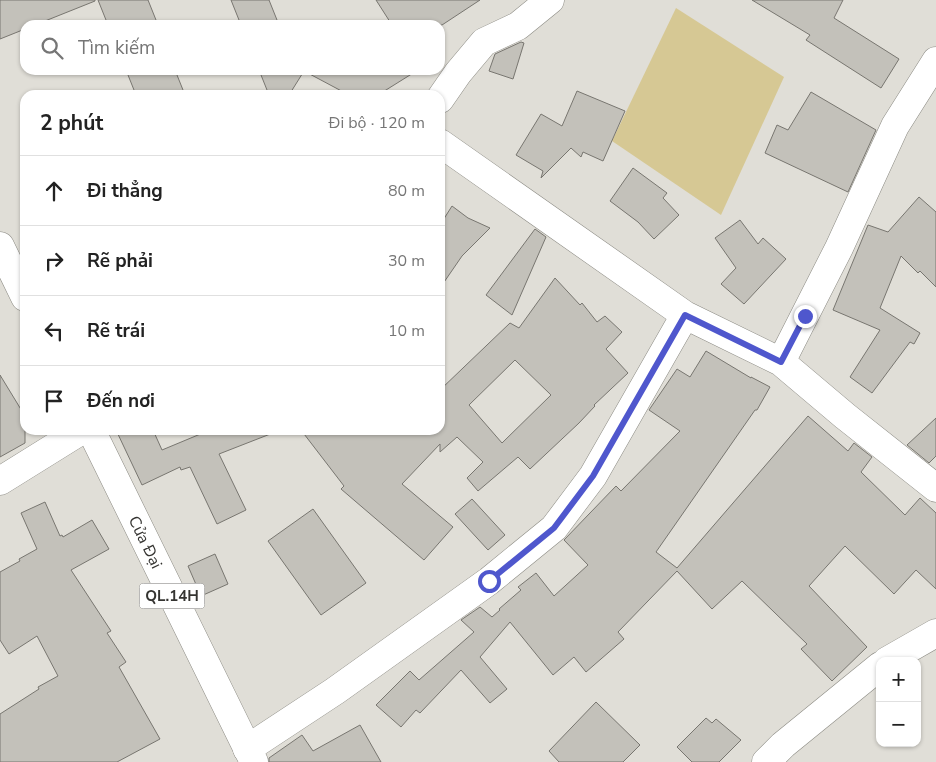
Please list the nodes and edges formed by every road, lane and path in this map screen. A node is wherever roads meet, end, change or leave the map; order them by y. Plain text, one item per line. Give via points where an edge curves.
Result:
1 (550, 0) edge
2 (933, 71) edge
3 (445, 92) edge
4 (445, 147) edge
5 (0, 246) edge
6 (20, 287) edge
7 (685, 315) junction
8 (781, 362) junction
9 (74, 435) edge
10 (93, 435) edge
11 (0, 481) edge
12 (936, 488) edge
13 (936, 633) edge
14 (894, 657) edge
15 (876, 669) edge
16 (250, 756) edge
17 (766, 762) edge

1 - 3 street via 518,26 484,42
2 - 8 street via 895,126 839,248
4 - 7 street
5 - 6 street
7 - 8 street
7 - 16 street via 593,476 554,528 481,586 334,691
8 - 12 street
9 - 11 street
10 - 16 street, Cửa Đại / QL.14H
13 - 14 street
15 - 17 street via 783,744

